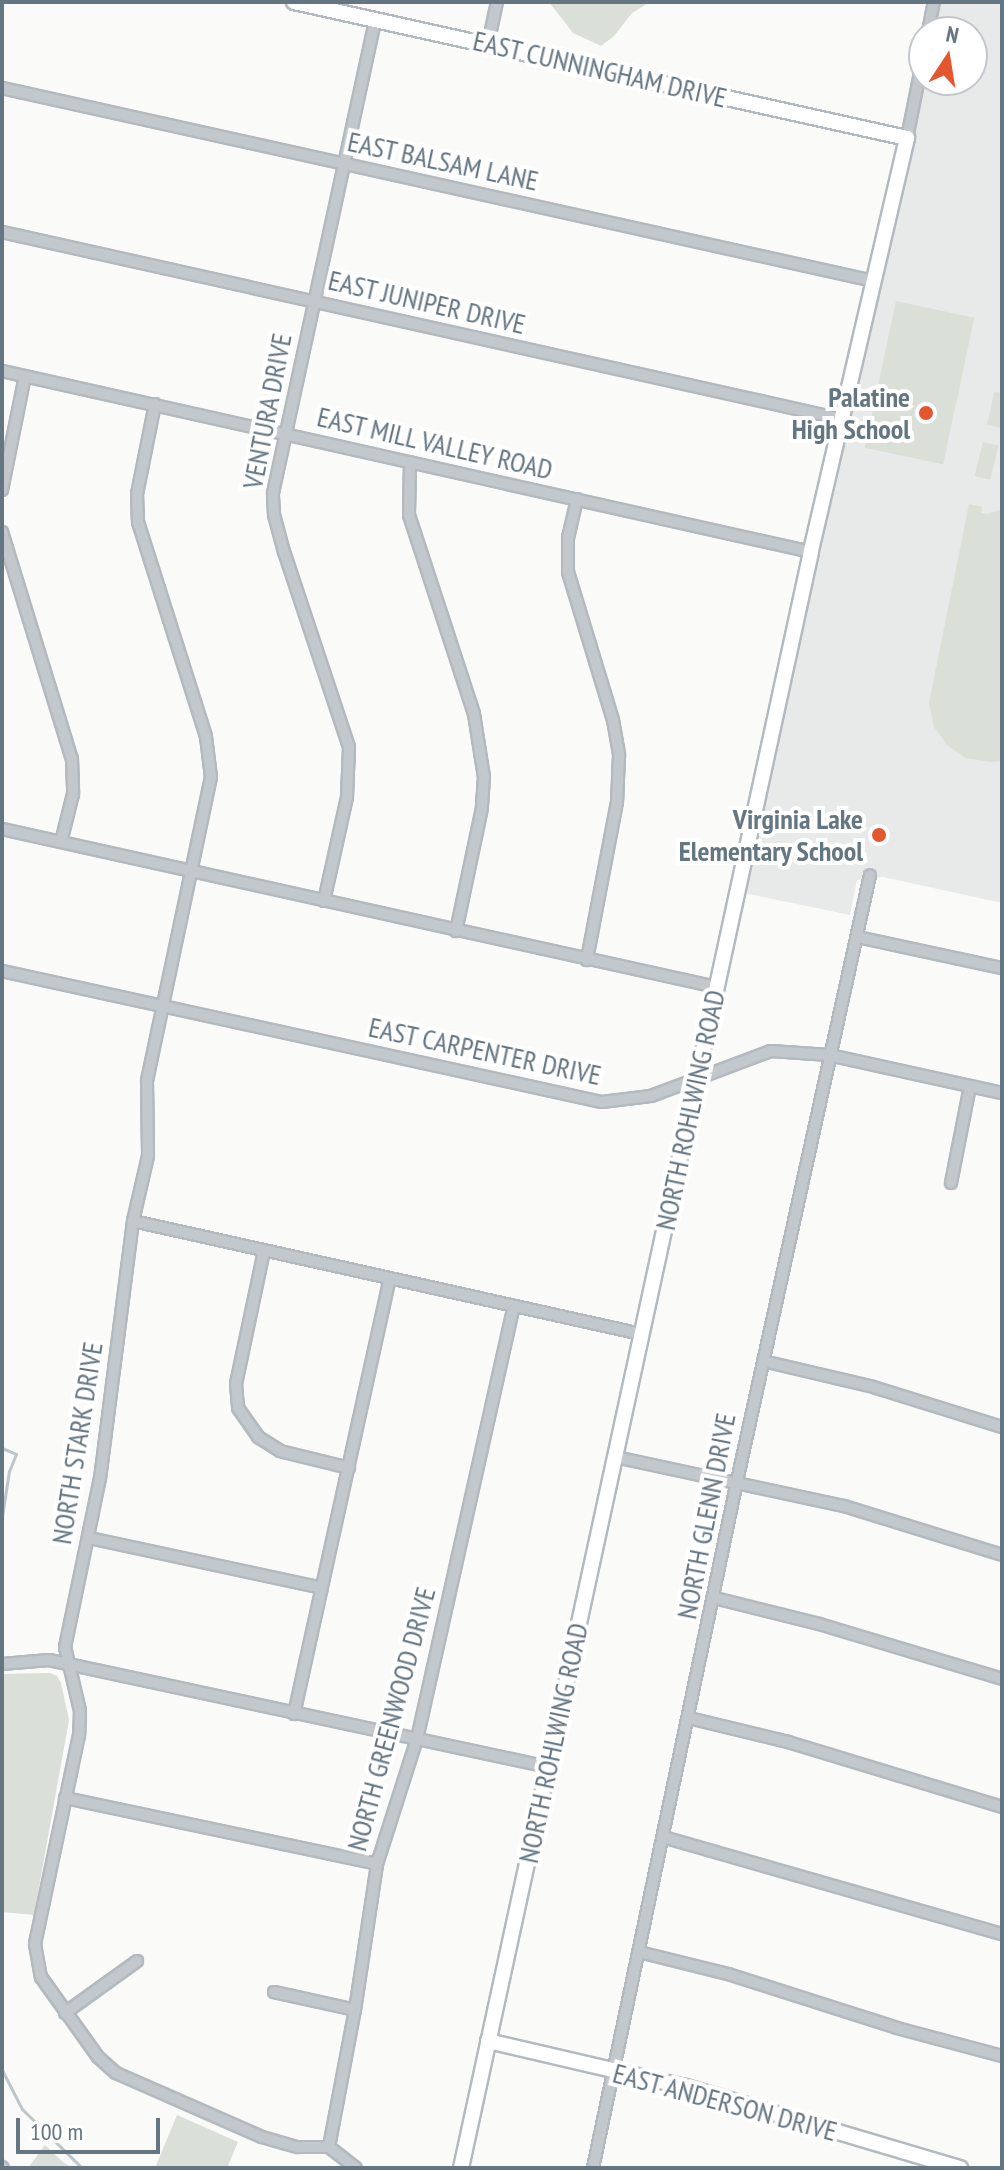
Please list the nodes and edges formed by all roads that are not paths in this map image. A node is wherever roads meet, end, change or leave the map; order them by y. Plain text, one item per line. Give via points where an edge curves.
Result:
1 (294, 2) edge
2 (497, 2) edge
3 (375, 20) junction
4 (488, 44) junction
5 (2, 88) edge
6 (915, 96) edge
7 (907, 138) junction
8 (343, 164) junction
9 (2, 232) edge
10 (873, 281) junction
11 (313, 301) junction
12 (2, 371) edge
13 (25, 376) junction
14 (155, 404) junction
15 (841, 419) junction
16 (283, 433) junction
17 (410, 462) junction
18 (2, 490) edge
19 (577, 499) junction
20 (2, 532) edge
21 (811, 552) junction
22 (2, 829) edge
23 (61, 842) junction
24 (193, 872) junction
25 (870, 875) dead end
26 (324, 901) junction
27 (456, 931) junction
28 (857, 937) junction
29 (587, 960) junction
30 (1002, 968) edge
31 (2, 971) edge
32 (716, 987) junction
33 (163, 1006) junction
34 (829, 1055) junction
35 (697, 1077) junction
36 (970, 1086) junction
37 (1002, 1093) edge
38 (951, 1183) dead end
39 (133, 1221) junction
40 (264, 1251) junction
41 (390, 1279) junction
42 (514, 1306) junction
43 (641, 1334) junction
44 (763, 1361) junction
45 (1002, 1427) edge
46 (615, 1457) junction
47 (349, 1468) junction
48 (737, 1481) junction
49 (89, 1538) junction
50 (1002, 1555) edge
51 (322, 1588) junction
52 (715, 1598) junction
53 (2, 1664) edge
54 (69, 1664) junction
55 (1002, 1679) edge
56 (294, 1714) junction
57 (689, 1718) junction
58 (417, 1739) junction
59 (548, 1767) junction
60 (65, 1798) junction
61 (1002, 1807) edge
62 (663, 1837) junction
63 (377, 1864) junction
64 (1002, 1934) edge
65 (639, 1952) junction
66 (137, 1961) dead end
67 (274, 1992) dead end
68 (355, 2010) junction
69 (65, 2013) junction
70 (488, 2041) junction
71 (1002, 2056) edge
72 (613, 2071) junction
73 (329, 2147) junction
74 (938, 2166) edge
75 (592, 2167) edge
76 (356, 2168) edge
77 (461, 2168) edge
78 (960, 2168) edge

1 - 3 street, EAST CUNNINGHAM DRIVE
2 - 4 street
3 - 4 street, EAST CUNNINGHAM DRIVE
3 - 8 street, VENTURA DRIVE
4 - 7 street, EAST CUNNINGHAM DRIVE
5 - 8 street, EAST BALSAM LANE
6 - 7 street, NORTH ROHLWING ROAD
7 - 10 street, NORTH ROHLWING ROAD
8 - 10 street, EAST BALSAM LANE
8 - 11 street, VENTURA DRIVE
9 - 11 street, EAST JUNIPER DRIVE
10 - 15 street, NORTH ROHLWING ROAD
11 - 15 street, EAST JUNIPER DRIVE
11 - 16 street, VENTURA DRIVE
12 - 13 street, EAST MILL VALLEY ROAD
13 - 14 street, EAST MILL VALLEY ROAD
13 - 18 street
14 - 16 street, EAST MILL VALLEY ROAD
14 - 24 street, NORTH STARK DRIVE via 136,503 210,760
15 - 21 street, NORTH ROHLWING ROAD
16 - 17 street, EAST MILL VALLEY ROAD
16 - 26 street, VENTURA DRIVE via 274,515 349,747 347,797
17 - 19 street, EAST MILL VALLEY ROAD
17 - 27 street via 409,515 474,714 484,777
19 - 21 street, EAST MILL VALLEY ROAD
19 - 29 street via 568,537 568,572 613,720 620,774
20 - 23 street via 72,759 73,794
21 - 32 street, NORTH ROHLWING ROAD
22 - 23 street
23 - 24 street
24 - 26 street
24 - 33 street, NORTH STARK DRIVE
25 - 28 street, NORTH GLENN DRIVE
26 - 27 street
27 - 29 street
28 - 30 street
28 - 34 street, NORTH GLENN DRIVE
29 - 32 street
31 - 33 street, EAST CARPENTER DRIVE
32 - 35 street, NORTH ROHLWING ROAD
33 - 35 street, EAST CARPENTER DRIVE via 602,1102 651,1096
33 - 39 street, NORTH STARK DRIVE via 146,1088 148,1156
34 - 35 street, EAST CARPENTER DRIVE via 771,1051
34 - 36 street, EAST CARPENTER DRIVE
34 - 44 street, NORTH GLENN DRIVE
35 - 43 street, NORTH ROHLWING ROAD
36 - 37 street, EAST CARPENTER DRIVE
36 - 38 street
39 - 40 street
39 - 49 street, NORTH STARK DRIVE
40 - 41 street
40 - 47 street via 236,1384 238,1408 258,1437 280,1451
41 - 42 street
41 - 47 street
42 - 43 street
42 - 58 street, NORTH GREENWOOD DRIVE
43 - 46 street, NORTH ROHLWING ROAD
44 - 45 street via 870,1386
44 - 48 street, NORTH GLENN DRIVE
46 - 48 street
46 - 59 street, NORTH ROHLWING ROAD
47 - 51 street
48 - 50 street via 844,1506
48 - 52 street, NORTH GLENN DRIVE
49 - 51 street
49 - 54 street, NORTH STARK DRIVE via 65,1647
51 - 56 street
52 - 55 street
52 - 57 street, NORTH GLENN DRIVE
53 - 54 street via 36,1659
54 - 56 street
54 - 60 street, NORTH STARK DRIVE via 80,1711
56 - 58 street
57 - 61 street
57 - 62 street, NORTH GLENN DRIVE
58 - 59 street
58 - 63 street, NORTH GREENWOOD DRIVE
59 - 70 street, NORTH ROHLWING ROAD
60 - 63 street
60 - 69 street, NORTH STARK DRIVE via 35,1944 41,1977
62 - 64 street
62 - 65 street, NORTH GLENN DRIVE
63 - 68 street, NORTH GREENWOOD DRIVE
65 - 71 street
65 - 72 street, NORTH GLENN DRIVE
66 - 69 street
67 - 68 street
68 - 73 street, NORTH GREENWOOD DRIVE
69 - 73 street, NORTH STARK DRIVE via 116,2073 262,2137 298,2147
70 - 72 street, EAST ANDERSON DRIVE
70 - 77 street, NORTH ROHLWING ROAD
72 - 74 street, EAST ANDERSON DRIVE via 686,2087
72 - 75 street, NORTH GLENN DRIVE
73 - 76 street
74 - 78 street, EAST ANDERSON DRIVE

